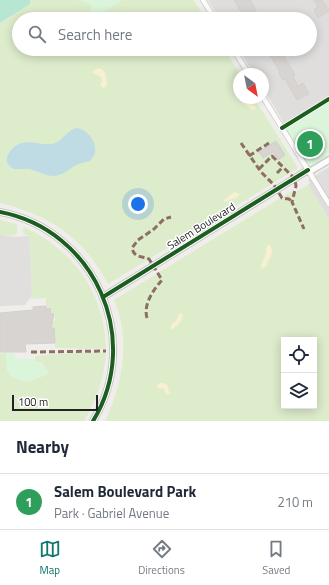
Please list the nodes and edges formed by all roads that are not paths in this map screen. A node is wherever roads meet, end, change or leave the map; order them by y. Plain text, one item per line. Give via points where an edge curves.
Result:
1 (203, 0) edge
2 (211, 12) edge
3 (237, 56) edge
4 (245, 68) edge
5 (329, 100) edge
6 (267, 104) edge
7 (282, 128) junction
8 (329, 160) edge
9 (308, 171) junction
10 (329, 204) edge
11 (0, 212) edge
12 (103, 297) junction
13 (93, 421) edge

1 - 2 street
3 - 4 street
5 - 7 street
6 - 7 street
7 - 9 street
8 - 9 street, Salem Boulevard
9 - 10 street
9 - 12 street, Salem Boulevard
11 - 12 street via 31,222 64,242 89,271
12 - 13 street via 112,332 113,359 105,394

